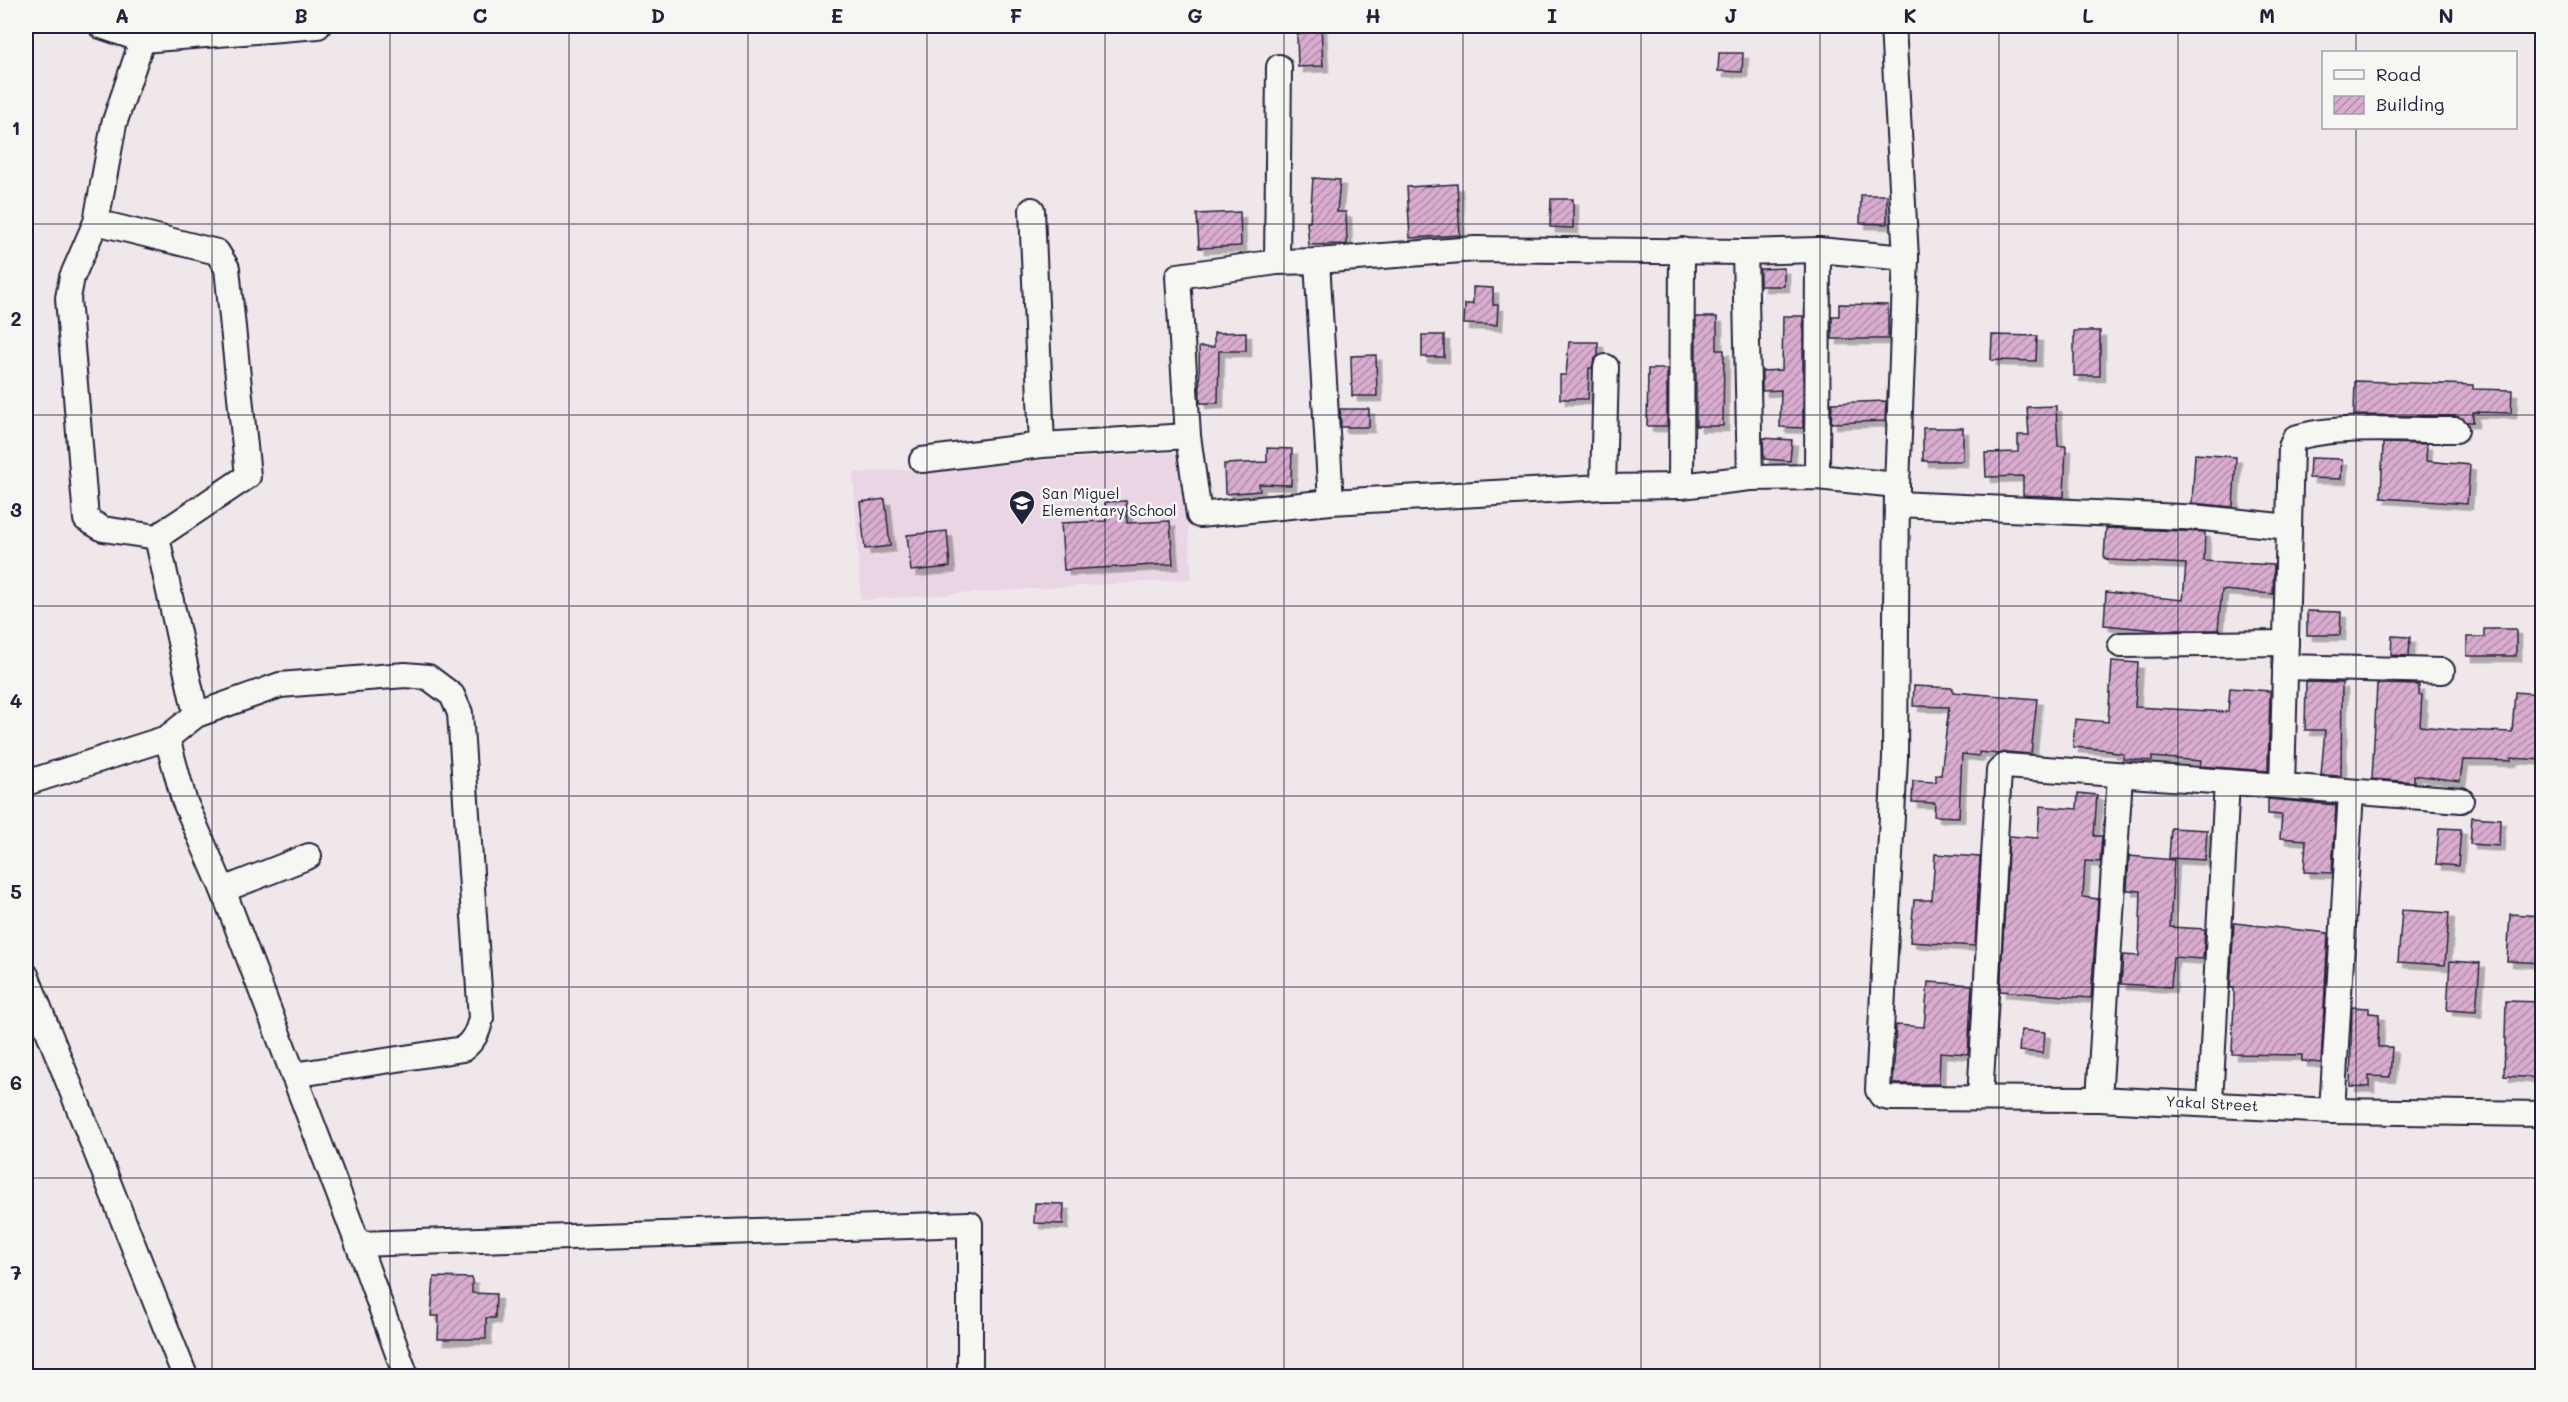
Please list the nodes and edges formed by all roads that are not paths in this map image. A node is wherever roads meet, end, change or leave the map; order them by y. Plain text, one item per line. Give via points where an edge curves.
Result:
1 (101, 26) edge
2 (318, 26) edge
3 (1893, 26) edge
4 (144, 33) edge
5 (1279, 67) dead end
6 (1032, 210) dead end
7 (96, 222) junction
8 (1682, 250) junction
9 (1818, 250) junction
10 (1745, 252) junction
11 (1906, 258) junction
12 (1317, 261) junction
13 (1277, 262) junction
14 (1606, 367) dead end
15 (2456, 430) dead end
16 (1188, 436) junction
17 (1042, 445) junction
18 (921, 460) dead end
19 (1817, 477) junction
20 (1750, 478) junction
21 (1681, 486) junction
22 (1603, 487) junction
23 (1897, 494) junction
24 (1332, 502) junction
25 (2289, 527) junction
26 (157, 537) junction
27 (2286, 643) junction
28 (2121, 645) dead end
29 (2285, 668) junction
30 (2442, 671) dead end
31 (196, 715) junction
32 (167, 738) junction
33 (2120, 776) junction
34 (2228, 782) junction
35 (26, 783) edge
36 (2282, 786) junction
37 (2351, 792) junction
38 (2461, 800) dead end
39 (309, 856) dead end
40 (223, 890) junction
41 (26, 975) edge
42 (292, 1075) junction
43 (1980, 1098) junction
44 (2099, 1099) junction
45 (2210, 1103) junction
46 (2332, 1111) junction
47 (2542, 1114) edge
48 (358, 1244) junction
49 (185, 1377) edge
50 (406, 1377) edge
51 (970, 1377) edge

1 - 4 street
2 - 4 street
3 - 11 street
4 - 7 street via 114,124
5 - 13 street
6 - 17 street
7 - 26 street via 72,277 68,298 86,519 103,529
7 - 26 street via 217,252 227,268 248,476
8 - 10 street
8 - 12 street via 1475,249
8 - 21 street
9 - 10 street
9 - 11 street
9 - 19 street
10 - 20 street
11 - 23 street
12 - 13 street
12 - 24 street
13 - 16 street via 1178,276
14 - 22 street
15 - 25 street via 2332,431 2295,438 2291,447
16 - 17 street
16 - 24 street via 1199,515
17 - 18 street
19 - 20 street
19 - 23 street
20 - 21 street
21 - 22 street
22 - 24 street
23 - 25 street
23 - 43 street, Yakal Street via 1895,757 1878,1090 1882,1096
25 - 27 street
26 - 31 street
27 - 28 street
27 - 29 street
29 - 30 street
29 - 36 street
31 - 32 street
31 - 42 street via 280,685 405,675 428,677 439,683 452,695 460,713 479,1030 462,1049
32 - 35 street
32 - 40 street via 184,800
33 - 34 street
33 - 43 street via 2005,766 1999,771
33 - 44 street
34 - 36 street
34 - 45 street
36 - 37 street
37 - 38 street
37 - 46 street
39 - 40 street
40 - 42 street
41 - 49 street
42 - 48 street
43 - 44 street, Yakal Street
44 - 45 street, Yakal Street
45 - 46 street, Yakal Street
46 - 47 street, Yakal Street
48 - 50 street
48 - 51 street via 970,1224

